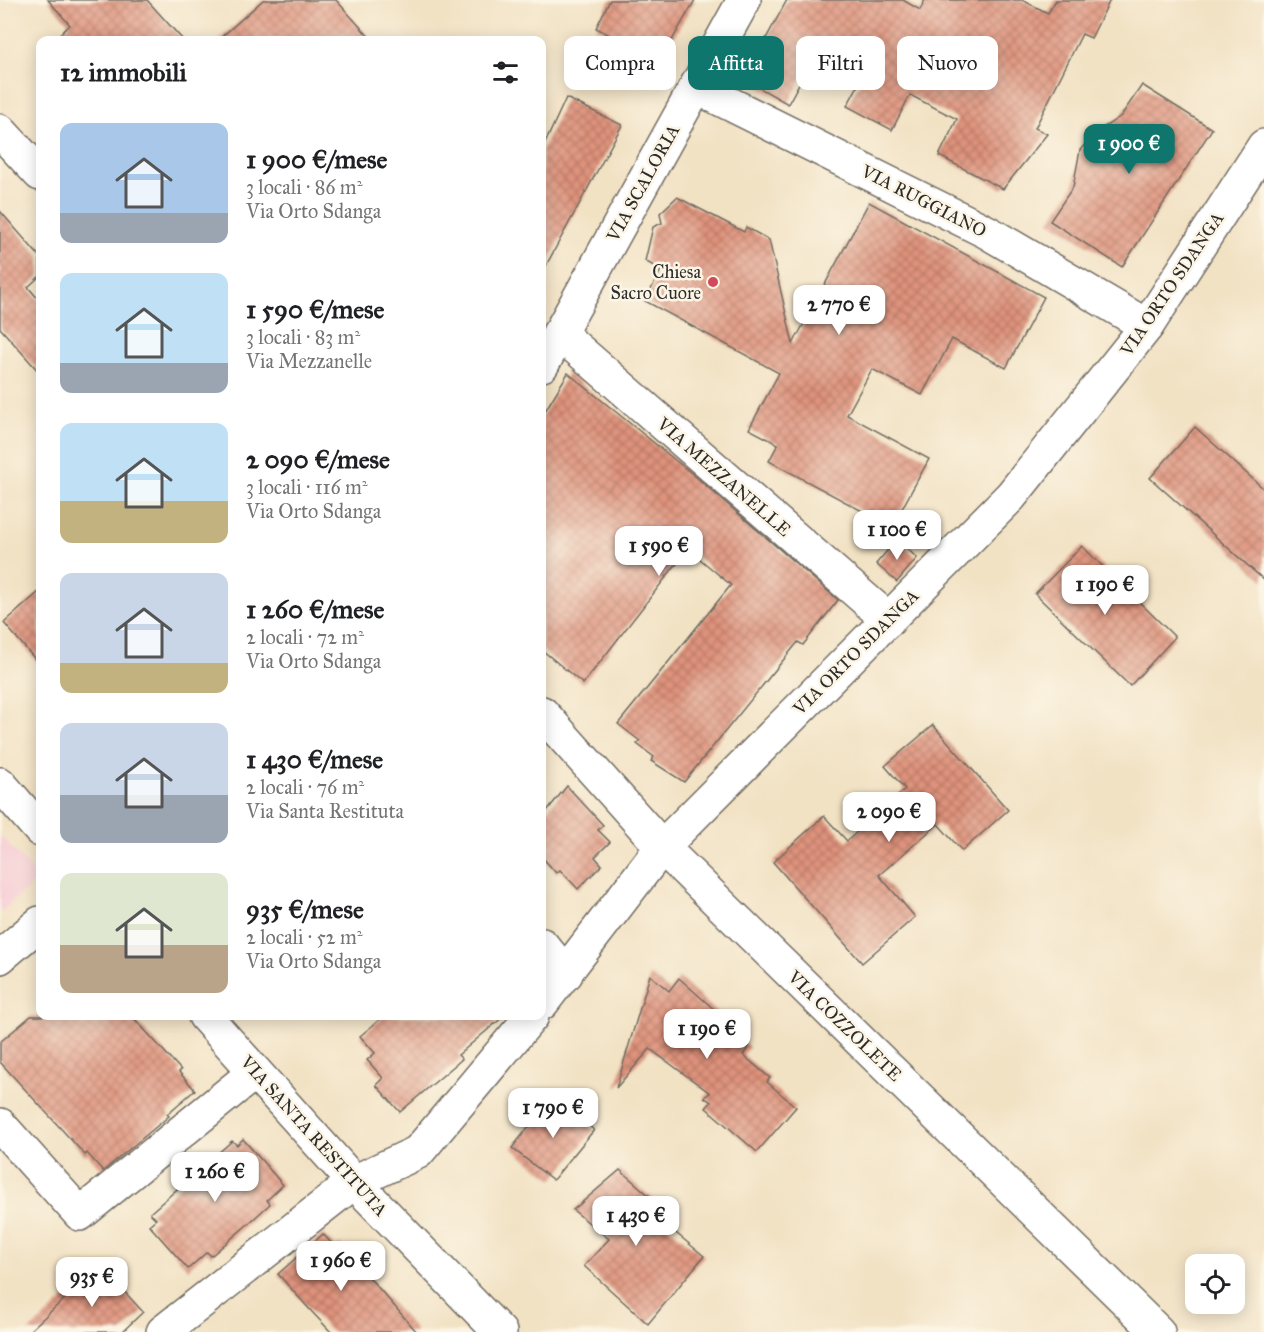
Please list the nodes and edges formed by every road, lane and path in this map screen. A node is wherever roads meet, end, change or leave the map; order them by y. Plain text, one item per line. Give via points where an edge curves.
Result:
1 (744, 0) edge
2 (724, 36) edge
3 (694, 90) edge
4 (702, 90) edge
5 (0, 131) edge
6 (1264, 146) edge
7 (36, 170) edge
8 (1147, 326) junction
9 (559, 333) junction
10 (546, 357) edge
11 (889, 620) junction
12 (546, 717) edge
13 (0, 784) edge
14 (36, 825) edge
15 (662, 847) junction
16 (36, 926) edge
17 (546, 950) edge
18 (0, 957) edge
19 (566, 974) junction
20 (546, 999) edge
21 (209, 1020) edge
22 (528, 1020) edge
23 (255, 1072) junction
24 (0, 1125) edge
25 (354, 1182) junction
26 (486, 1327) edge
27 (163, 1332) edge
28 (1158, 1332) edge

1 - 2 street, VIA SCALORIA
3 - 9 street, VIA SCALORIA
4 - 8 street, VIA RUGGIANO via 987,232
5 - 7 street
6 - 8 street, VIA ORTO SDANGA
8 - 11 street, VIA ORTO SDANGA via 1011,496
9 - 10 street, VIA SCALORIA
9 - 11 street, VIA MEZZANELLE
11 - 15 street, VIA ORTO SDANGA
12 - 15 street, VIA COZZOLETE
13 - 14 street
15 - 19 street, VIA ORTO SDANGA
15 - 28 street, VIA COZZOLETE
16 - 18 street
17 - 19 street
19 - 20 street, VIA ORTO SDANGA
21 - 23 street, VIA SANTA RESTITUTA
22 - 25 street via 418,1152
23 - 24 street via 80,1214
23 - 25 street, VIA SANTA RESTITUTA
25 - 26 street, VIA SANTA RESTITUTA
25 - 27 street

